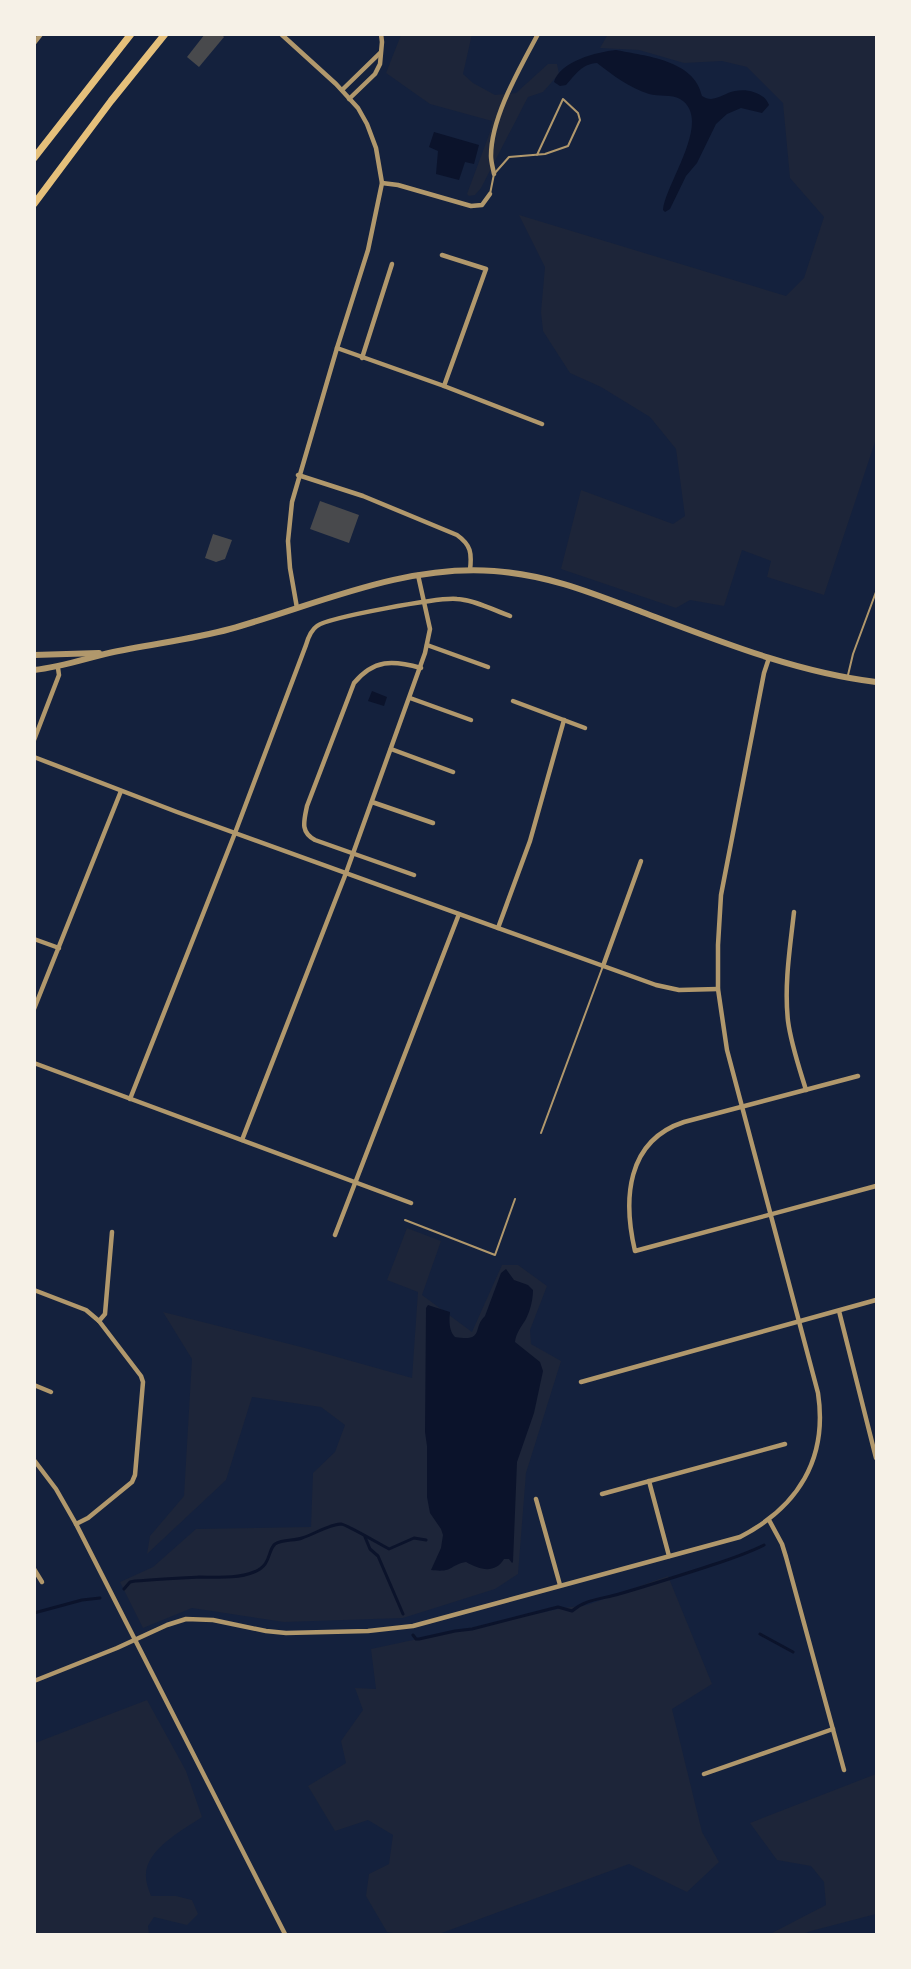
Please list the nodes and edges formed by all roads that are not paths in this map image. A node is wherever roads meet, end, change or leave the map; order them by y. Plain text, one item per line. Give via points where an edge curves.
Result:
1 (41, 34) edge
2 (131, 34) edge
3 (165, 34) edge
4 (281, 34) edge
5 (381, 34) edge
6 (538, 34) edge
7 (34, 43) edge
8 (380, 53) junction
9 (342, 90) junction
10 (349, 99) junction
11 (537, 154) junction
12 (34, 158) edge
13 (494, 174) junction
14 (382, 183) junction
15 (490, 194) joint
16 (34, 204) edge
17 (442, 255) dead end
18 (392, 264) dead end
19 (336, 348) junction
20 (362, 358) junction
21 (444, 386) junction
22 (542, 424) dead end
23 (298, 475) junction
24 (470, 570) junction
25 (417, 575) junction
26 (876, 592) edge
27 (424, 602) junction
28 (297, 609) junction
29 (510, 616) dead end
30 (428, 645) junction
31 (109, 653) junction
32 (34, 655) edge
33 (769, 658) junction
34 (488, 667) dead end
35 (58, 668) junction
36 (420, 668) junction
37 (34, 670) edge
38 (848, 678) junction
39 (876, 682) edge
40 (410, 698) junction
41 (513, 701) dead end
42 (471, 720) dead end
43 (564, 720) junction
44 (585, 728) dead end
45 (34, 740) edge
46 (391, 749) junction
47 (34, 757) edge
48 (453, 772) dead end
49 (121, 791) junction
50 (372, 802) junction
51 (433, 823) dead end
52 (235, 833) junction
53 (353, 854) junction
54 (641, 861) dead end
55 (346, 873) junction
56 (414, 875) dead end
57 (794, 912) dead end
58 (459, 914) junction
59 (498, 928) junction
60 (34, 939) edge
61 (59, 948) junction
62 (603, 966) junction
63 (718, 989) junction
64 (34, 1009) edge
65 (34, 1064) edge
66 (858, 1076) dead end
67 (806, 1090) junction
68 (130, 1099) junction
69 (741, 1107) junction
70 (541, 1133) dead end
71 (242, 1140) junction
72 (356, 1183) junction
73 (876, 1186) edge
74 (515, 1199) dead end
75 (411, 1203) dead end
76 (771, 1214) junction
77 (405, 1220) dead end
78 (112, 1232) dead end
79 (335, 1235) dead end
80 (34, 1290) edge
81 (876, 1300) edge
82 (839, 1311) junction
83 (99, 1321) junction
84 (800, 1322) junction
85 (581, 1382) dead end
86 (34, 1385) edge
87 (51, 1392) dead end
88 (785, 1444) dead end
89 (876, 1458) edge
90 (35, 1460) edge
91 (649, 1481) junction
92 (602, 1494) dead end
93 (536, 1499) dead end
94 (769, 1520) junction
95 (76, 1524) junction
96 (669, 1556) junction
97 (34, 1569) edge
98 (42, 1582) dead end
99 (560, 1586) junction
100 (135, 1639) junction
101 (34, 1681) edge
102 (833, 1729) junction
103 (844, 1770) dead end
104 (704, 1774) dead end
105 (285, 1935) edge

1 - 7 street
2 - 12 main road
3 - 16 main road
4 - 9 street
5 - 8 street
6 - 13 street via 501,111 491,155
8 - 9 street
8 - 10 street via 375,74
9 - 10 street
10 - 14 street via 367,124
11 - 11 lane via 568,146 575,133 580,120 578,113 563,99
11 - 13 lane via 509,157
13 - 15 lane
14 - 15 street via 471,206 482,205
14 - 19 street via 368,250
17 - 21 street via 486,269
18 - 20 street
19 - 20 street
19 - 23 street
20 - 21 street
21 - 22 street
23 - 24 street via 363,496 457,535 471,550
23 - 28 street via 288,541
24 - 25 street
24 - 33 street via 556,580
25 - 27 street
25 - 28 street
26 - 38 lane
27 - 29 street via 458,598
27 - 30 street via 430,629
27 - 52 street via 323,622 313,630
28 - 31 street via 192,638
30 - 34 street
30 - 36 street
31 - 32 street
31 - 35 street
33 - 38 street
33 - 63 street via 721,895
35 - 37 street
35 - 45 street via 59,675
36 - 40 street
36 - 53 street via 393,663 362,673 350,692 316,780 304,829 309,837
38 - 39 street
40 - 42 street
40 - 46 street
41 - 43 street
43 - 44 street
43 - 59 street via 530,841
46 - 48 street
46 - 50 street
47 - 49 street
49 - 52 street
49 - 61 street
50 - 51 street
50 - 53 street
52 - 55 street
52 - 68 street
53 - 55 street
53 - 56 street
54 - 62 street
55 - 58 street
55 - 71 street
57 - 67 street via 787,1007 791,1038
58 - 59 street
58 - 72 street
59 - 62 street
60 - 61 street
61 - 64 street
62 - 63 street via 670,989
62 - 70 lane
63 - 69 street
65 - 68 street
66 - 67 street
67 - 69 street
68 - 71 street
69 - 76 street
69 - 76 street via 675,1125 658,1134 645,1148 631,1188 635,1251
71 - 72 street
72 - 75 street
72 - 79 street
73 - 76 street
74 - 77 lane via 495,1255
76 - 84 street
78 - 83 street via 105,1314
80 - 83 street via 86,1310
81 - 82 street
82 - 84 street
82 - 89 street
83 - 95 street via 141,1376 135,1474 128,1487
84 - 85 street
84 - 94 street via 818,1393 820,1437 806,1476
86 - 87 street
88 - 91 street
90 - 95 street
91 - 92 street
91 - 96 street
93 - 99 street
94 - 96 street via 740,1536
94 - 102 street via 786,1557
95 - 100 street
96 - 99 street
97 - 98 street
99 - 100 street via 400,1628 285,1634 192,1618 166,1624
100 - 101 street
100 - 105 street
102 - 103 street
102 - 104 street

